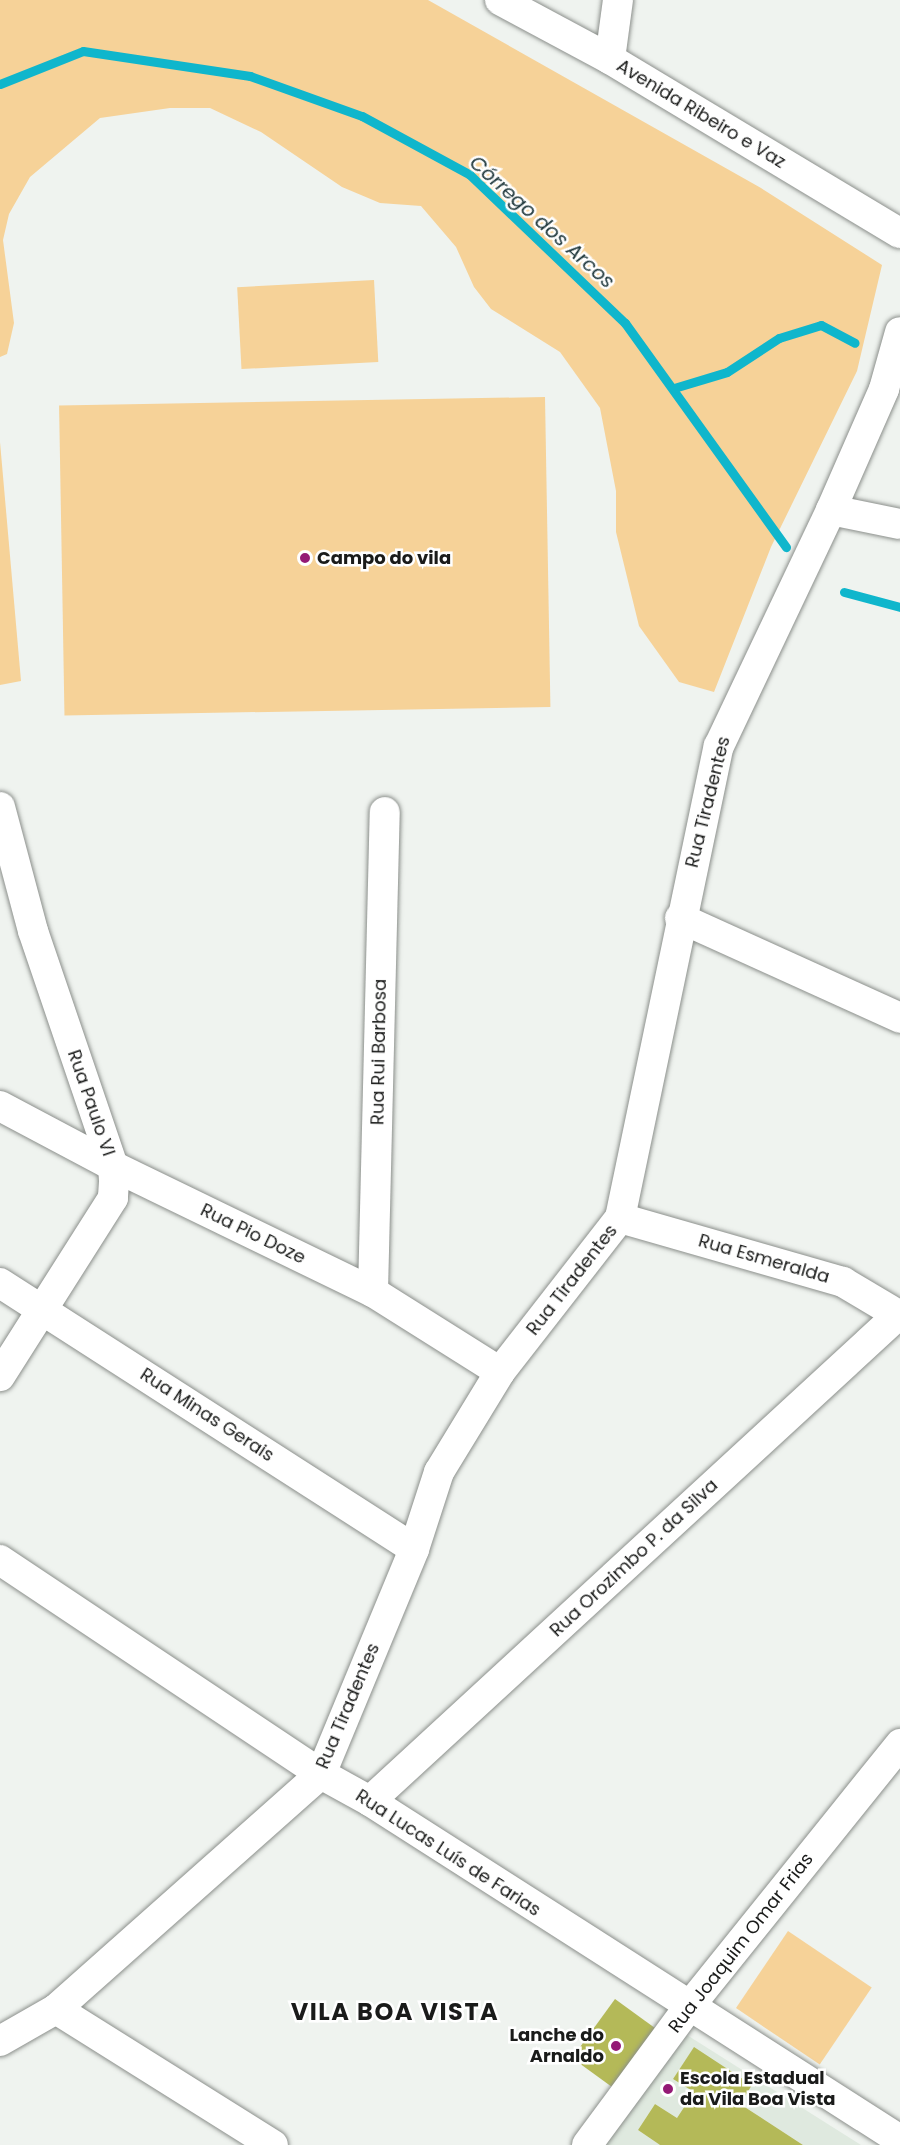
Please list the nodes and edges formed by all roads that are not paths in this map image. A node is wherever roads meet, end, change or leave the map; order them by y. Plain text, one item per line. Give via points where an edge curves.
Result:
1 (500, 0) edge
2 (618, 0) edge
3 (610, 59) junction
4 (900, 233) edge
5 (900, 332) edge
6 (831, 510) junction
7 (900, 524) edge
8 (0, 807) edge
9 (385, 812) dead end
10 (680, 918) junction
11 (900, 1018) edge
12 (0, 1106) edge
13 (113, 1166) junction
14 (620, 1218) junction
15 (0, 1282) edge
16 (373, 1292) junction
17 (43, 1309) junction
18 (899, 1315) edge
19 (500, 1372) junction
20 (0, 1376) edge
21 (414, 1549) junction
22 (0, 1560) edge
23 (900, 1744) edge
24 (321, 1774) junction
25 (370, 1801) junction
26 (688, 2008) junction
27 (56, 2009) junction
28 (0, 2041) edge
29 (900, 2140) edge
30 (273, 2145) edge
31 (587, 2145) edge

1 - 3 street, Avenida Ribeiro e Vaz
2 - 3 street
3 - 4 street, Avenida Ribeiro e Vaz
5 - 6 street, Rua Tiradentes via 884,389
6 - 7 street
6 - 10 street, Rua Tiradentes via 719,747
8 - 13 street, Rua Paulo VI via 33,931
9 - 16 street, Rua Rui Barbosa
10 - 11 street
10 - 14 street, Rua Tiradentes
12 - 13 street, Rua Pio Doze
13 - 16 street, Rua Pio Doze
13 - 17 street, Rua Paulo VI via 113,1198
14 - 18 street, Rua Esmeralda via 843,1282
14 - 19 street, Rua Tiradentes
15 - 17 street, Rua Minas Gerais
16 - 19 street, Rua Pio Doze
17 - 20 street, Rua Paulo VI
17 - 21 street, Rua Minas Gerais
18 - 25 street, Rua Orozimbo P. da Silva
19 - 21 street, Rua Tiradentes via 439,1472
21 - 24 street, Rua Tiradentes
22 - 24 street, Rua Lucas Luís de Farias
23 - 26 street, Rua Joaquim Omar Frias
24 - 25 street, Rua Lucas Luís de Farias
24 - 27 street, Rua Tiradentes
25 - 26 street, Rua Lucas Luís de Farias
26 - 29 street, Rua Lucas Luís de Farias
26 - 31 street, Rua Joaquim Omar Frias
27 - 28 street, Rua Tiradentes
27 - 30 street

